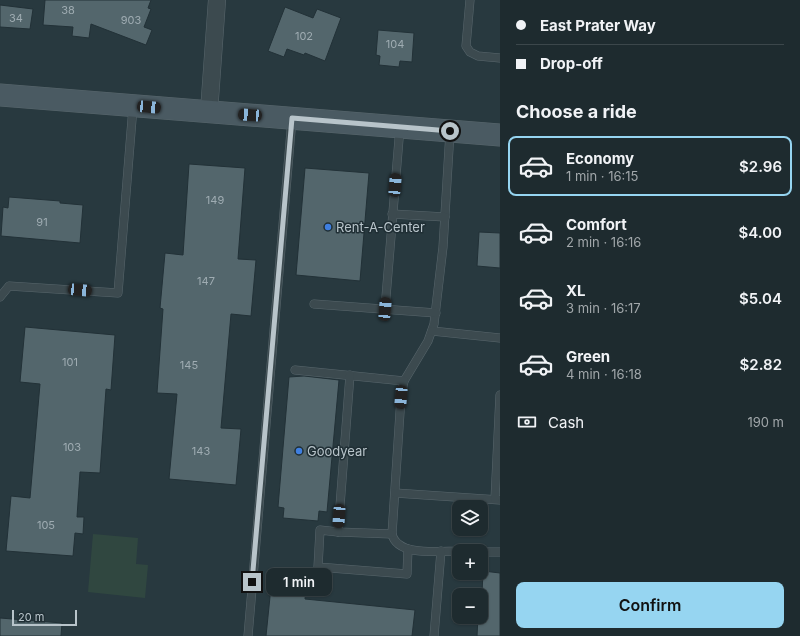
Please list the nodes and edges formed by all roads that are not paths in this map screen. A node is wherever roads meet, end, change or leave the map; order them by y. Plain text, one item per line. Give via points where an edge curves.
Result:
1 (217, 0) edge
2 (470, 0) edge
3 (500, 58) edge
4 (0, 95) edge
5 (134, 106) junction
6 (209, 112) junction
7 (292, 118) junction
8 (400, 127) junction
9 (450, 131) junction
10 (500, 135) edge
11 (392, 214) junction
12 (445, 217) junction
13 (0, 297) edge
14 (314, 304) dead end
15 (385, 309) junction
16 (436, 313) junction
17 (432, 331) junction
18 (500, 338) edge
19 (295, 370) dead end
20 (350, 376) junction
21 (404, 381) junction
22 (500, 395) edge
23 (395, 493) junction
24 (497, 500) edge
25 (338, 532) junction
26 (392, 534) junction
27 (408, 549) junction
28 (441, 551) junction
29 (452, 551) edge
30 (488, 552) edge
31 (500, 552) edge
32 (248, 636) edge
33 (434, 636) edge

1 - 6 street
2 - 3 lane via 466,46 470,52 478,56
4 - 5 main road
5 - 6 main road
5 - 13 lane via 118,293 9,286
6 - 7 main road
7 - 8 main road
7 - 32 lane
8 - 9 main road
8 - 11 lane
9 - 10 main road
9 - 12 lane
11 - 12 lane
11 - 15 lane
12 - 16 lane
14 - 15 lane
15 - 16 lane
16 - 17 lane
17 - 18 lane
17 - 21 lane
19 - 20 lane
20 - 21 lane
20 - 25 lane
21 - 23 lane via 397,439
22 - 24 lane
23 - 24 lane
23 - 26 lane
25 - 26 lane
25 - 27 lane via 320,530 318,567 407,574
26 - 27 lane via 397,544
27 - 28 lane
28 - 29 lane
28 - 33 lane
30 - 31 lane

